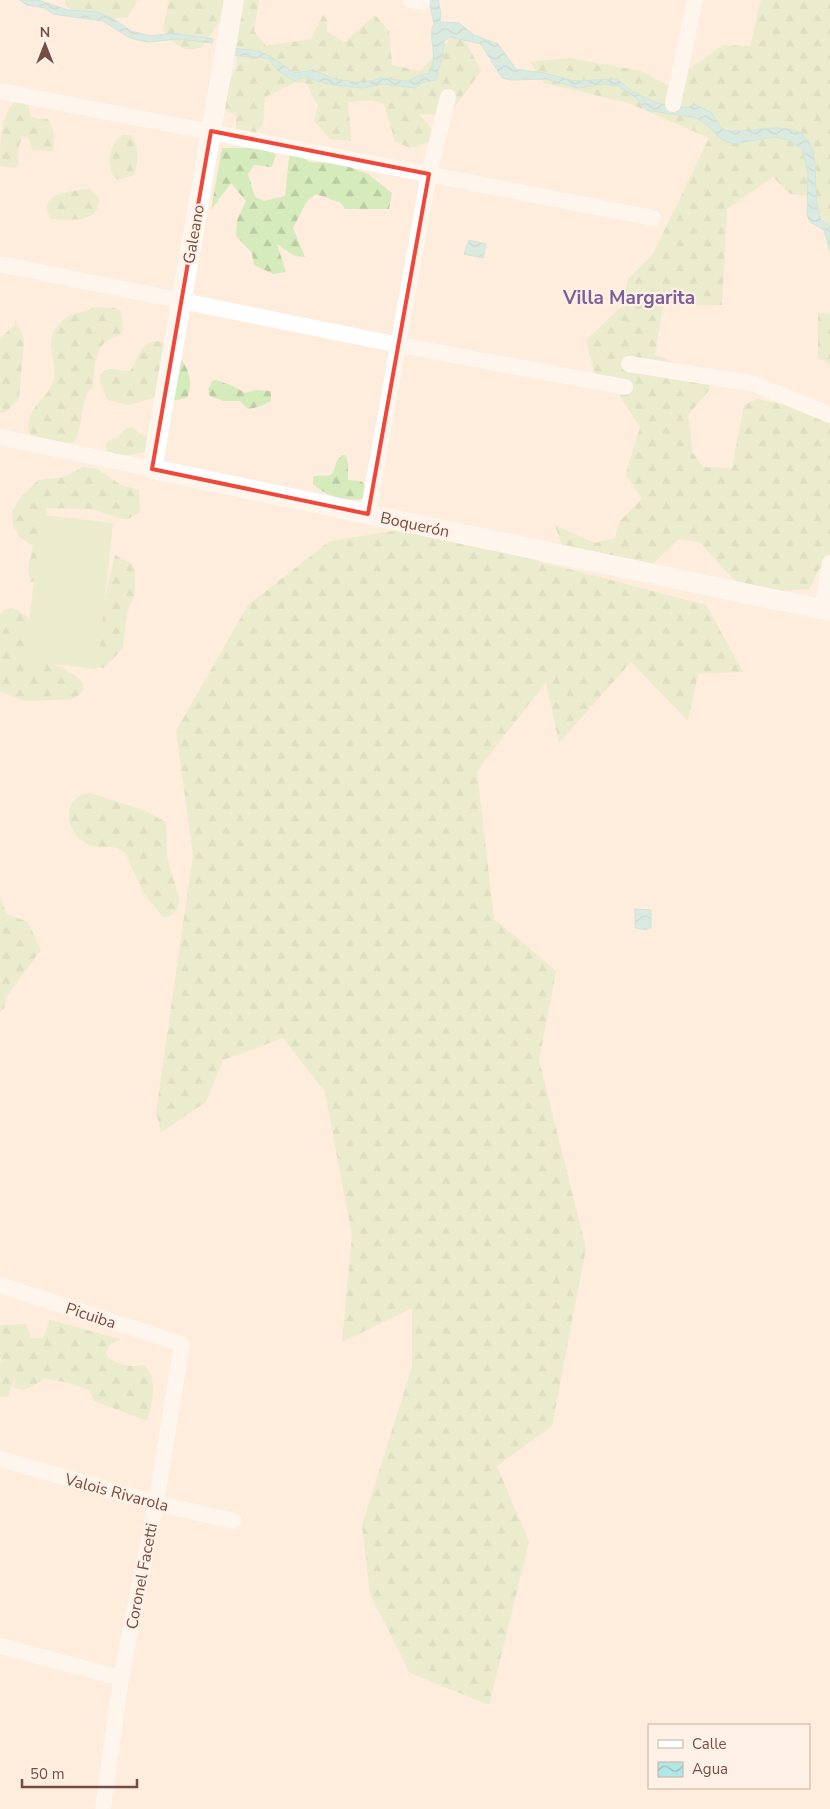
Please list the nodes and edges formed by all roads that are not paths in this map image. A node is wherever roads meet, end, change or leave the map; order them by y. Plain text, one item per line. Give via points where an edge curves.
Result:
1 (234, 0) edge
2 (695, 0) edge
3 (0, 91) edge
4 (448, 97) dead end
5 (673, 104) dead end
6 (211, 131) junction
7 (429, 174) junction
8 (653, 218) dead end
9 (0, 264) edge
10 (181, 301) junction
11 (399, 344) junction
12 (629, 364) dead end
13 (626, 387) dead end
14 (830, 415) edge
15 (0, 437) edge
16 (152, 469) junction
17 (368, 514) junction
18 (830, 563) edge
19 (826, 610) edge
20 (0, 1285) edge
21 (182, 1344) joint
22 (0, 1459) edge
23 (156, 1504) junction
24 (234, 1521) dead end
25 (0, 1646) edge
26 (121, 1678) junction
27 (103, 1809) edge

1 - 6 street, Galeano
2 - 5 street
3 - 6 street
4 - 7 street
6 - 7 street
6 - 10 street, Galeano
7 - 8 street
7 - 11 street
9 - 10 street
10 - 11 street
10 - 16 street, Galeano
11 - 13 street
11 - 17 street
12 - 14 street via 755,384
15 - 16 street, Boquerón
16 - 17 street, Boquerón
17 - 19 street, Boquerón
18 - 19 street
20 - 21 street, Picuiba
21 - 23 street, Coronel Facetti
22 - 23 street, Valois Rivarola
23 - 24 street, Valois Rivarola
23 - 26 street, Coronel Facetti
25 - 26 street
26 - 27 street, Coronel Facetti

